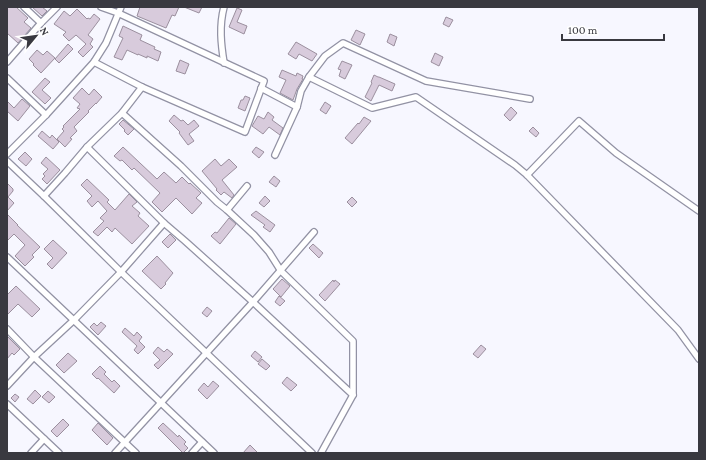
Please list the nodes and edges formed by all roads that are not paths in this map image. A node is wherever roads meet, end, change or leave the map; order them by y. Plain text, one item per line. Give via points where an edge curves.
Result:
1 (24, 7) edge
2 (57, 7) edge
3 (101, 7) edge
4 (121, 7) edge
5 (224, 7) edge
6 (118, 13) junction
7 (41, 23) junction
8 (7, 62) edge
9 (94, 62) junction
10 (224, 63) junction
11 (7, 78) edge
12 (309, 78) junction
13 (142, 87) junction
14 (261, 88) junction
15 (530, 99) dead end
16 (297, 107) junction
17 (122, 114) junction
18 (46, 115) junction
19 (87, 147) junction
20 (7, 154) edge
21 (275, 155) dead end
22 (7, 161) edge
23 (527, 175) junction
24 (247, 186) dead end
25 (44, 196) junction
26 (227, 210) junction
27 (699, 211) edge
28 (164, 223) junction
29 (314, 232) dead end
30 (7, 257) edge
31 (281, 270) junction
32 (121, 272) junction
33 (253, 302) junction
34 (74, 320) junction
35 (7, 329) edge
36 (206, 353) junction
37 (34, 356) junction
38 (699, 359) edge
39 (7, 386) edge
40 (353, 395) junction
41 (161, 403) junction
42 (7, 404) edge
43 (44, 439) junction
44 (125, 442) junction
45 (202, 442) junction
46 (30, 453) edge
47 (59, 453) edge
48 (115, 453) edge
49 (136, 453) edge
50 (192, 453) edge
51 (214, 453) edge
52 (312, 453) edge
53 (321, 453) edge

1 - 7 street
2 - 7 street
3 - 6 street
4 - 6 street
5 - 10 street via 221,18
6 - 9 street via 106,43
6 - 10 street
7 - 8 street
9 - 13 street
9 - 18 street
10 - 14 street via 264,81
11 - 18 street
12 - 15 street via 325,56 343,43 426,81
12 - 16 street via 301,91
12 - 23 street via 372,108 416,98
13 - 14 street via 245,132
13 - 17 street
14 - 16 street
16 - 21 street
17 - 19 street
17 - 26 street
18 - 20 street
19 - 25 street
19 - 28 street
22 - 25 street
23 - 27 street via 579,121 616,153
23 - 38 street via 678,330
24 - 26 street
25 - 32 street
26 - 31 street via 254,235
28 - 32 street
28 - 33 street
29 - 31 street
30 - 34 street
31 - 33 street
31 - 40 street via 353,341
32 - 34 street
32 - 36 street
33 - 36 street
33 - 40 street
34 - 37 street
34 - 41 street
35 - 37 street
36 - 41 street
36 - 52 street
37 - 39 street
37 - 44 street
40 - 53 street
41 - 44 street
41 - 45 street
42 - 43 street
43 - 46 street
43 - 47 street
44 - 48 street
44 - 49 street
45 - 50 street
45 - 51 street

